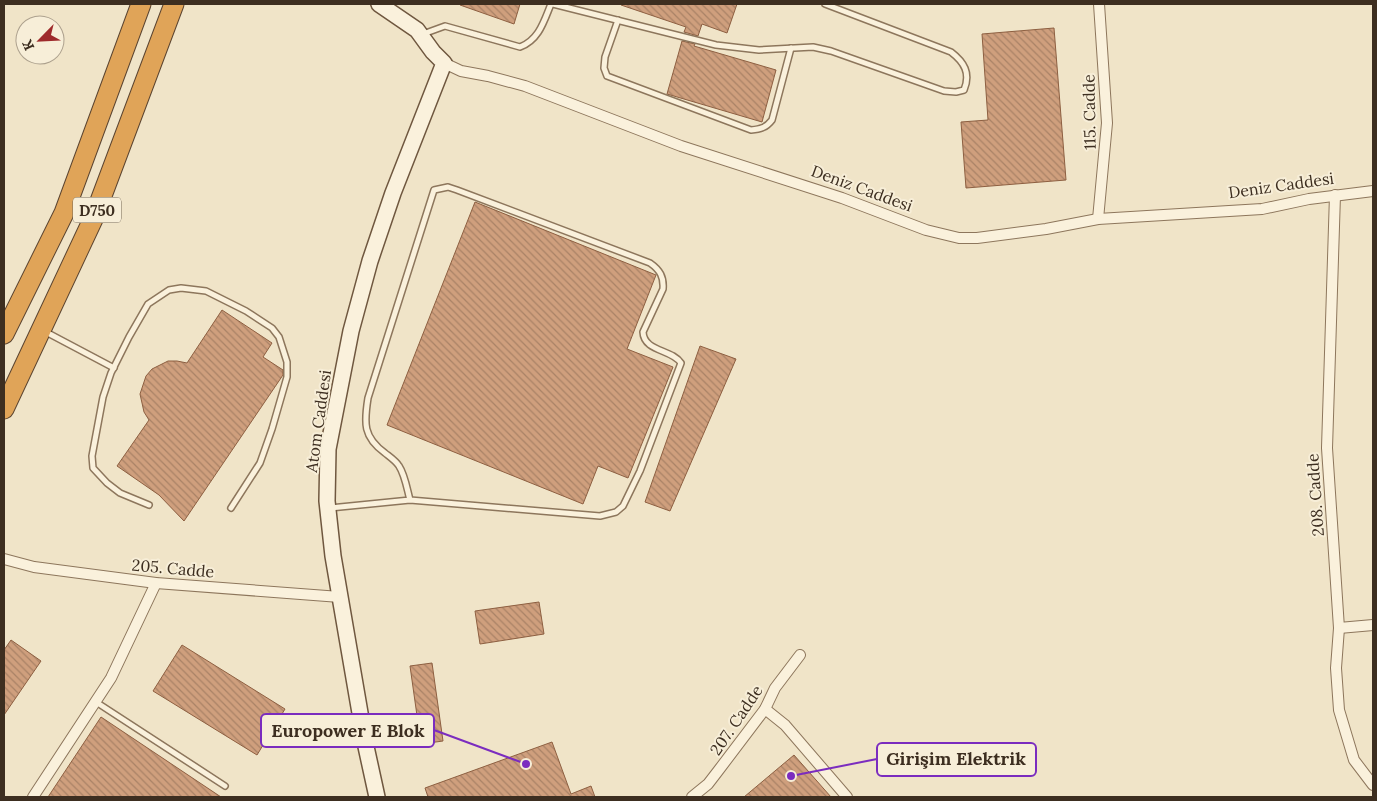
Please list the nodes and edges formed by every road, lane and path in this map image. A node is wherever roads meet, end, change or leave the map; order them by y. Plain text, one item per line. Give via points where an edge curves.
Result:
1 (141, 4) edge
2 (174, 4) edge
3 (379, 4) edge
4 (552, 4) edge
5 (826, 4) edge
6 (1099, 4) edge
7 (618, 20) junction
8 (422, 35) junction
9 (791, 48) junction
10 (444, 63) junction
11 (1373, 191) edge
12 (1335, 195) junction
13 (1098, 219) junction
14 (41, 330) junction
15 (4, 334) edge
16 (114, 368) junction
17 (4, 409) edge
18 (410, 500) junction
19 (149, 505) dead end
20 (230, 508) dead end
21 (327, 508) junction
22 (4, 559) edge
23 (156, 583) junction
24 (340, 598) junction
25 (1373, 625) edge
26 (1339, 628) junction
27 (800, 655) dead end
28 (96, 702) junction
29 (765, 709) junction
30 (1373, 784) edge
31 (225, 786) dead end
32 (33, 797) edge
33 (377, 797) edge
34 (692, 797) edge
35 (847, 797) edge

1 - 15 highway, D750 via 64,213
2 - 14 highway, D750 via 94,217
3 - 8 street, Deniz Caddesi
4 - 7 lane
4 - 8 lane via 538,33 530,43 520,47 445,26
5 - 9 lane via 951,52 961,60 965,69 968,81 964,90 944,92 831,51 813,47
6 - 13 street, 115. Cadde via 1107,123
7 - 9 lane via 716,45 759,50
7 - 9 lane via 604,68 608,76 751,130 762,129 772,120
8 - 10 street, Deniz Caddesi
10 - 13 street, Deniz Caddesi via 461,71 525,86 682,146 946,235 977,238
10 - 21 street, Atom Caddesi via 393,193 351,331 328,449
11 - 12 street, Deniz Caddesi
12 - 13 street, Deniz Caddesi via 1262,209
12 - 26 street, 208. Cadde via 1327,448
14 - 16 lane
14 - 17 highway, D750
16 - 19 lane via 100,410 93,468 106,484
16 - 20 lane via 148,304 169,290 206,291 246,311 280,337 287,362 287,377 272,429 260,463
18 - 18 lane via 600,516 616,512 623,506 640,471 681,363 677,357 653,347 643,338 662,289 660,270 650,263 458,190 448,187 434,190 368,398 364,420 368,436 400,467
18 - 21 lane
21 - 24 street, Atom Caddesi
22 - 23 street, 205. Cadde via 34,567
23 - 24 street, 205. Cadde
23 - 28 street via 119,663
24 - 33 street, Atom Caddesi
25 - 26 street
26 - 30 street, 208. Cadde via 1336,668 1338,710 1354,760
27 - 29 street, 207. Cadde via 775,688
28 - 31 lane
28 - 32 street
29 - 34 street, 207. Cadde via 718,772
29 - 35 street via 785,725

